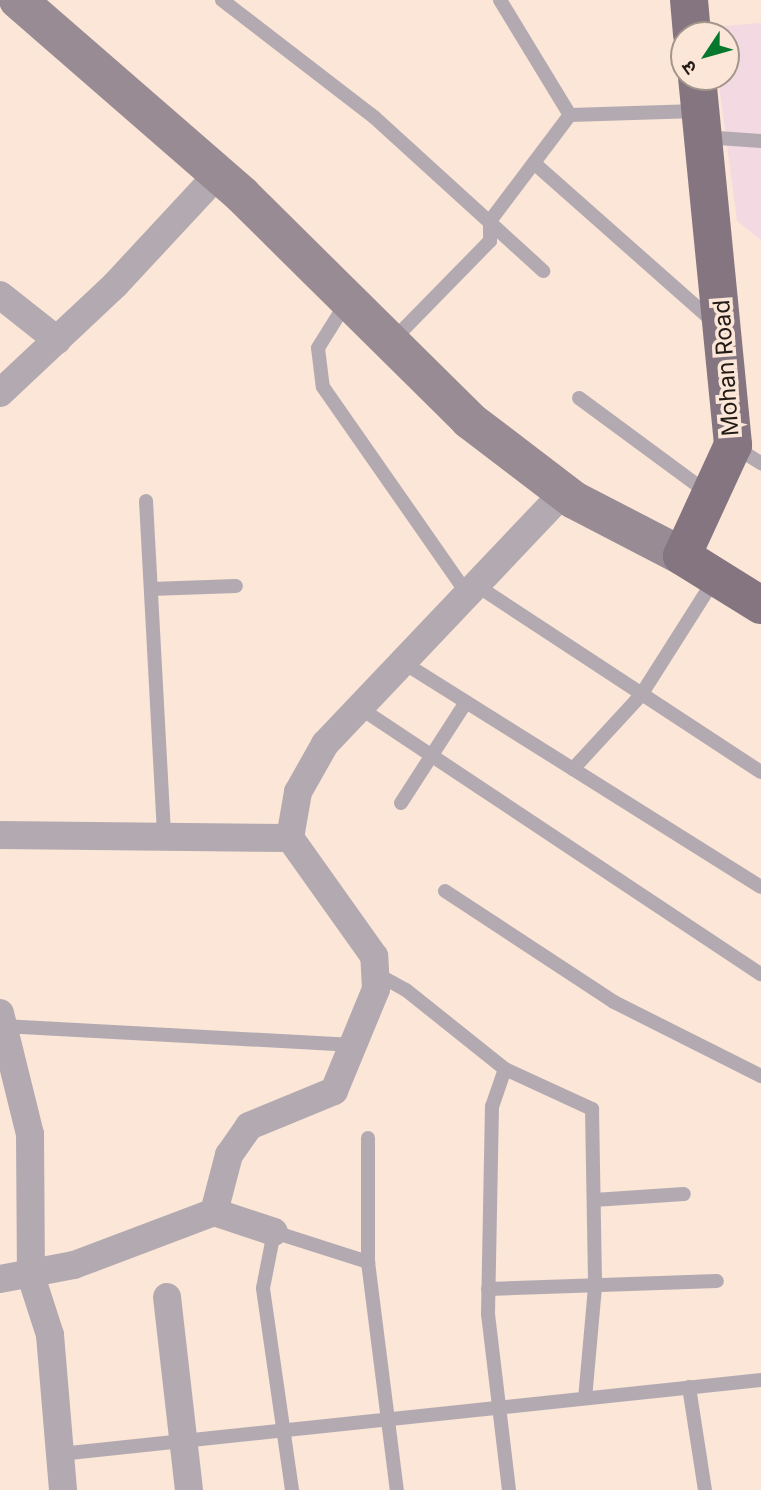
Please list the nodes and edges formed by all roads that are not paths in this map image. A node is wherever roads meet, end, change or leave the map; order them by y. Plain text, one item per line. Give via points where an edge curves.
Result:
1 (18, 0) edge
2 (222, 0) edge
3 (500, 0) edge
4 (689, 0) edge
5 (691, 21) edge
6 (700, 108) edge
7 (570, 115) junction
8 (761, 141) edge
9 (534, 163) junction
10 (218, 174) junction
11 (491, 221) junction
12 (543, 271) dead end
13 (0, 295) edge
14 (348, 300) junction
15 (723, 330) junction
16 (57, 340) junction
17 (391, 342) junction
18 (0, 393) edge
19 (579, 398) dead end
20 (747, 454) edge
21 (564, 492) junction
22 (710, 495) junction
23 (146, 501) dead end
24 (682, 556) junction
25 (717, 577) junction
26 (236, 586) dead end
27 (151, 589) junction
28 (474, 592) junction
29 (761, 605) edge
30 (404, 663) junction
31 (641, 695) junction
32 (466, 702) junction
33 (360, 708) junction
34 (432, 755) junction
35 (573, 769) junction
36 (761, 772) edge
37 (401, 803) dead end
38 (0, 816) edge
39 (0, 835) edge
40 (164, 837) junction
41 (290, 838) junction
42 (0, 850) edge
43 (761, 887) edge
44 (445, 891) dead end
45 (375, 973) junction
46 (761, 974) edge
47 (1, 1020) edge
48 (353, 1045) junction
49 (505, 1069) junction
50 (761, 1076) edge
51 (368, 1138) dead end
52 (684, 1194) dead end
53 (594, 1200) junction
54 (214, 1212) junction
55 (274, 1232) junction
56 (368, 1262) junction
57 (31, 1276) junction
58 (0, 1279) edge
59 (717, 1281) dead end
60 (595, 1287) junction
61 (488, 1289) junction
62 (167, 1297) dead end
63 (761, 1380) edge
64 (689, 1387) junction
65 (585, 1398) junction
66 (496, 1408) junction
67 (386, 1420) junction
68 (283, 1431) junction
69 (183, 1441) junction
70 (60, 1454) junction
71 (63, 1490) edge
72 (189, 1490) edge
73 (292, 1490) edge
74 (397, 1490) edge
75 (509, 1490) edge
76 (705, 1490) edge

1 - 10 street
2 - 11 lane via 374,117
3 - 7 lane
4 - 5 main road
6 - 7 lane
6 - 8 lane
6 - 15 main road, Mohan Road
7 - 9 lane
9 - 11 lane
9 - 15 lane
10 - 14 street
10 - 16 street
11 - 12 lane
11 - 17 lane via 490,241
13 - 16 street
14 - 17 street
14 - 28 lane via 318,348 323,387
15 - 20 main road, Mohan Road
16 - 18 street
17 - 21 street via 469,420
19 - 22 lane
20 - 22 main road, Mohan Road
21 - 24 street
21 - 28 street
22 - 24 main road, Mohan Road
23 - 27 lane
24 - 25 main road
25 - 29 main road
25 - 31 lane
26 - 27 lane
27 - 40 lane
28 - 30 street
28 - 31 lane
30 - 32 lane
30 - 33 street
31 - 35 lane
31 - 36 lane
32 - 34 lane
32 - 35 lane
33 - 34 lane
33 - 41 street via 325,744 298,792
34 - 37 lane
34 - 46 lane
35 - 43 lane
38 - 39 street
39 - 40 street
39 - 42 street
40 - 41 street
41 - 45 street via 374,956
44 - 50 lane via 614,1002
45 - 48 street via 376,989
45 - 49 lane via 406,990
47 - 48 lane
47 - 57 street via 30,1134
48 - 54 street via 334,1091 249,1126 229,1155
49 - 53 lane via 592,1109
49 - 61 lane via 492,1106
51 - 56 lane
52 - 53 lane
53 - 60 lane
54 - 55 street
54 - 57 street via 173,1232
55 - 56 lane
55 - 68 lane via 263,1288
56 - 67 lane
57 - 58 street
57 - 70 street via 50,1335
59 - 60 lane
60 - 61 lane
60 - 65 lane
61 - 66 lane
62 - 69 street
63 - 64 lane
64 - 65 lane
64 - 76 lane
65 - 66 lane
66 - 67 lane
66 - 75 lane
67 - 68 lane
67 - 74 lane
68 - 69 lane
68 - 73 lane
69 - 70 lane
69 - 72 street
70 - 71 street

